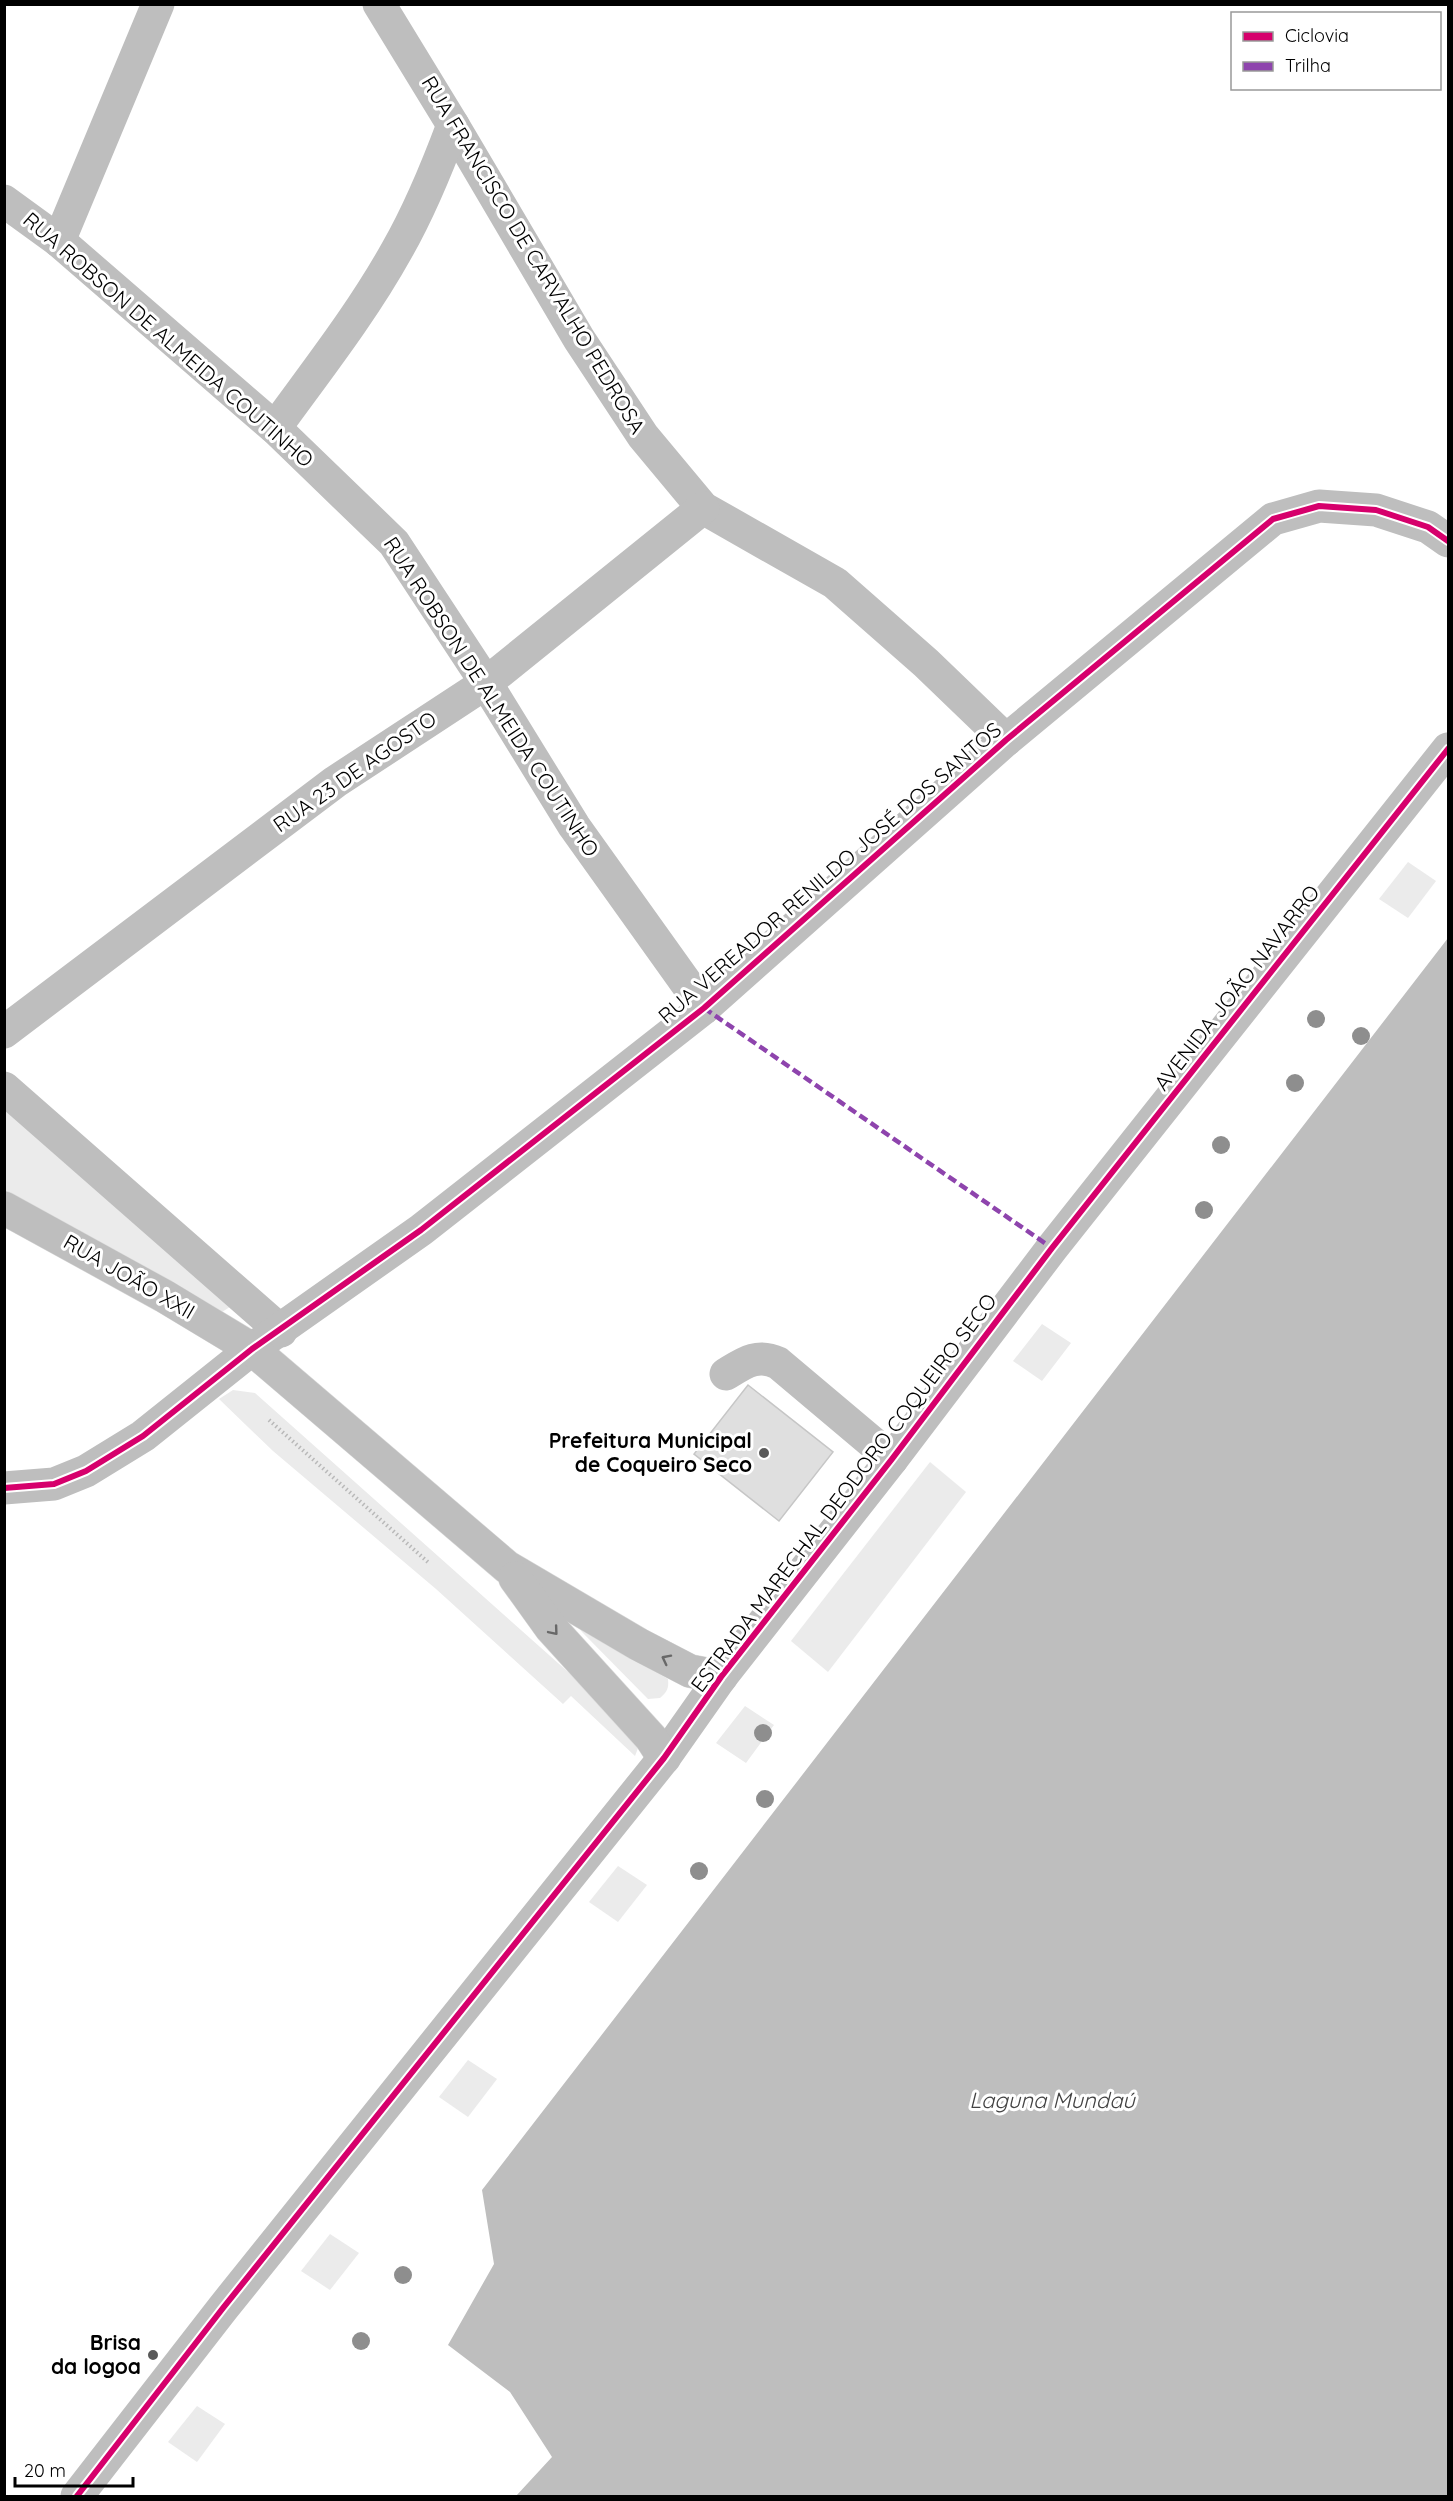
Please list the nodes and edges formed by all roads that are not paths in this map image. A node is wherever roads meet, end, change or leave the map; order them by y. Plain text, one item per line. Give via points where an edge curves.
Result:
1 (158, 4) edge
2 (379, 4) edge
3 (453, 124) junction
4 (4, 201) edge
5 (59, 241) junction
6 (275, 428) junction
7 (703, 508) junction
8 (1449, 541) edge
9 (486, 683) junction
10 (1006, 740) junction
11 (1449, 749) edge
12 (704, 1008) junction
13 (4, 1032) edge
14 (4, 1088) edge
15 (4, 1208) edge
16 (1052, 1248) joint
17 (281, 1331) junction
18 (252, 1349) junction
19 (726, 1374) dead end
20 (892, 1459) junction
21 (4, 1488) edge
22 (507, 1567) junction
23 (721, 1677) junction
24 (664, 1758) junction
25 (77, 2496) edge

1 - 5 street
2 - 3 street, RUA FRANCISCO DE CARVALHO PEDROSA
3 - 6 street via 428,191 397,250 363,306
3 - 7 street, RUA FRANCISCO DE CARVALHO PEDROSA via 579,339 643,436
4 - 5 street, RUA ROBSON DE ALMEIDA COUTINHO
5 - 6 street, RUA ROBSON DE ALMEIDA COUTINHO
6 - 9 street, RUA ROBSON DE ALMEIDA COUTINHO via 394,543
7 - 9 street, RUA 23 DE AGOSTO
7 - 10 street, RUA FRANCISCO DE CARVALHO PEDROSA via 836,583
8 - 10 street, RUA VEREADOR RENILDO JOSÉ DOS SANTOS via 1428,527 1376,510 1319,506 1273,519
9 - 12 street, RUA ROBSON DE ALMEIDA COUTINHO via 574,826
9 - 13 street, RUA 23 DE AGOSTO via 335,782
10 - 12 street, RUA VEREADOR RENILDO JOSÉ DOS SANTOS
11 - 16 street, AVENIDA JOÃO NAVARRO
12 - 17 street, RUA VEREADOR RENILDO JOSÉ DOS SANTOS via 421,1230
14 - 17 street
15 - 18 street, RUA JOÃO XXII
16 - 20 street, ESTRADA MARECHAL DEODORO COQUEIRO SECO
17 - 18 street, RUA VEREADOR RENILDO JOSÉ DOS SANTOS
18 - 21 street, RUA VEREADOR RENILDO JOSÉ DOS SANTOS via 143,1436 86,1471 54,1484
18 - 22 street, RUA JOÃO XXII
19 - 20 street via 753,1358 766,1357 778,1363
20 - 23 street, ESTRADA MARECHAL DEODORO COQUEIRO SECO
23 -> 22 street via 690,1671
22 -> 24 street via 551,1628 651,1738
23 - 24 street, ESTRADA MARECHAL DEODORO COQUEIRO SECO
24 - 25 street, ESTRADA MARECHAL DEODORO COQUEIRO SECO

